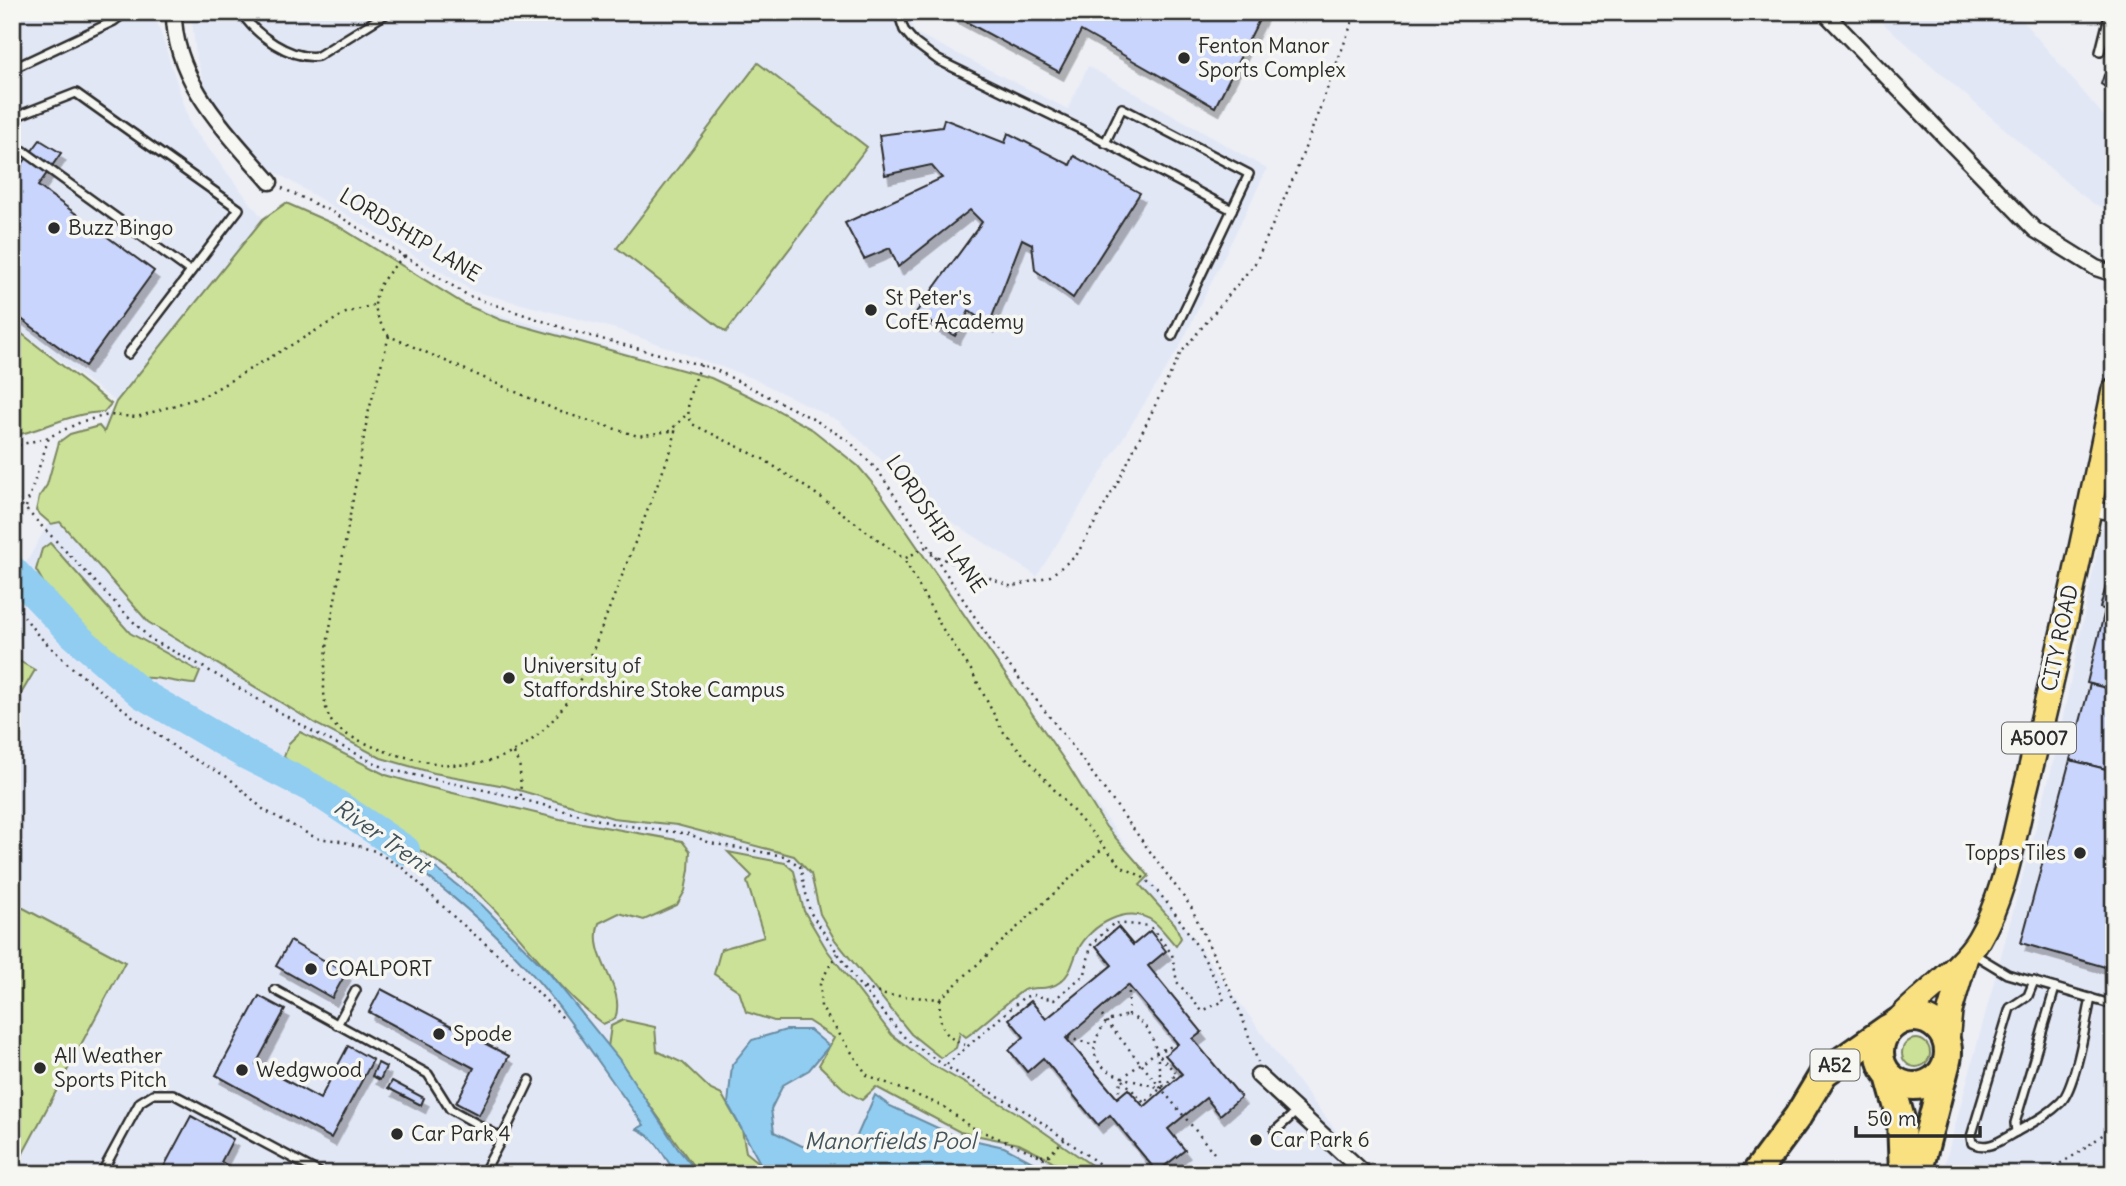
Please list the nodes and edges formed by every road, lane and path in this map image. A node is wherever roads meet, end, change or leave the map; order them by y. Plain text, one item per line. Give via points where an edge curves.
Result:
1 (126, 12) edge
2 (174, 12) edge
3 (241, 12) edge
4 (389, 12) edge
5 (898, 12) edge
6 (1824, 12) edge
7 (2110, 12) edge
8 (2100, 51) dead end
9 (12, 69) edge
10 (12, 118) edge
11 (1105, 142) junction
12 (12, 147) edge
13 (270, 182) joint
14 (1232, 210) junction
15 (404, 256) junction
16 (190, 271) junction
17 (2114, 274) edge
18 (373, 304) junction
19 (1172, 336) dead end
20 (389, 337) junction
21 (128, 355) dead end
22 (701, 365) junction
23 (2114, 390) edge
24 (687, 414) junction
25 (676, 425) junction
26 (49, 438) junction
27 (12, 447) edge
28 (12, 495) edge
29 (26, 508) junction
30 (2088, 508) junction
31 (2114, 513) edge
32 (926, 547) junction
33 (904, 559) junction
34 (12, 599) edge
35 (514, 754) junction
36 (521, 800) junction
37 (1104, 847) junction
38 (837, 953) junction
39 (1968, 956) junction
40 (2034, 981) junction
41 (860, 986) junction
42 (2055, 988) junction
43 (1129, 989) dead end
44 (275, 990) dead end
45 (356, 990) dead end
46 (2091, 998) junction
47 (940, 999) junction
48 (2114, 1005) edge
49 (1128, 1015) junction
50 (1102, 1016) dead end
51 (564, 1019) dead end
52 (1107, 1021) junction
53 (1893, 1024) junction
54 (337, 1025) junction
55 (1068, 1038) dead end
56 (1178, 1044) dead end
57 (1094, 1045) junction
58 (967, 1046) junction
59 (1156, 1052) junction
60 (1946, 1053) junction
61 (1141, 1063) junction
62 (945, 1066) junction
63 (1887, 1073) junction
64 (1258, 1075) joint
65 (1122, 1078) junction
66 (530, 1080) dead end
67 (1162, 1088) junction
68 (1117, 1098) dead end
69 (1296, 1112) junction
70 (1798, 1116) junction
71 (2114, 1126) edge
72 (1275, 1131) dead end
73 (2016, 1132) junction
74 (502, 1138) junction
75 (1065, 1139) junction
76 (1214, 1153) dead end
77 (1041, 1156) junction
78 (101, 1174) edge
79 (322, 1174) edge
80 (483, 1174) edge
81 (1062, 1174) edge
82 (1113, 1174) edge
83 (1365, 1174) edge
84 (1755, 1174) edge
85 (1903, 1174) edge
86 (1918, 1174) edge
87 (2042, 1174) edge

1 - 9 lane
2 - 13 street via 174,35 205,107
3 - 4 lane via 257,31 306,58 318,56
5 - 11 lane via 904,30 938,60
6 - 17 street via 2035,230 2096,268
7 - 8 lane
10 - 16 lane via 76,93 240,209
11 - 14 lane
11 - 14 lane via 1122,108 1249,174
12 - 16 lane via 24,151
13 - 15 path, LORDSHIP LANE via 334,213
14 - 19 lane
15 - 18 path via 386,276
15 - 22 path, LORDSHIP LANE via 469,296 575,332
16 - 21 lane
18 - 20 path via 376,320
18 - 26 path via 346,313 204,396 137,417 108,415 83,421
20 - 25 path via 562,412 638,436 670,432
20 - 35 path via 368,414 328,639 329,717 338,729 385,752 441,766 477,766
22 - 24 path
22 - 32 path, LORDSHIP LANE via 850,442 879,472
23 - 30 main road, CITY ROAD / A5007
24 - 25 path
24 - 33 path via 692,424 763,459
25 - 35 path via 673,445 575,691 551,725
26 - 27 path
26 - 29 path
28 - 29 path
29 - 36 path via 150,639 314,733 387,769
30 - 31 street
30 - 39 main road, CITY ROAD / A5007 via 2044,718 2001,887
32 - 33 path
32 - 64 path, LORDSHIP LANE via 996,649 1191,907 1245,1025
33 - 37 path via 1002,730
34 - 51 path via 36,633 69,665 136,719 229,778 264,810 316,838 375,851 404,869
35 - 36 path via 520,768
36 - 38 path via 614,824 689,834 710,843 784,856 800,866 810,912
37 - 47 path
37 - 58 path via 1122,867 1145,879 1167,906 1216,978 1224,1001 1202,1011 1177,982 1172,954 1150,926 1114,923 1091,945 1085,974 1075,985 1054,1000 1024,997
38 - 41 path
38 - 77 path via 820,983 821,1007 867,1075 943,1106 968,1126
39 - 40 lane
39 - 53 main road, CITY ROAD / A5007
39 - 60 main road, CITY ROAD / A5007 via 1950,1011
40 - 42 lane
40 - 73 lane via 2028,996 2010,1008 1972,1143 1991,1146
41 - 47 path via 885,995
41 - 62 path via 906,1038
42 - 46 lane
42 - 73 lane
43 - 49 path
44 - 54 lane
45 - 54 lane
46 - 48 lane
46 - 73 lane via 2077,1063 2063,1100
47 - 58 path via 944,1032 952,1041
49 - 52 path
49 - 59 path via 1146,1025
50 - 52 path
52 - 57 path
52 - 61 path
53 - 60 highway via 1912,1017 1927,1020 1938,1028
53 - 63 highway via 1879,1047
53 - 70 highway, A52 via 1824,1073
54 - 74 lane via 428,1074 450,1109
55 - 57 path
56 - 59 path
57 - 65 path via 1101,1066
58 - 62 path
59 - 61 path
59 - 67 path
59 - 67 path via 1177,1074
60 - 63 highway via 1938,1076 1922,1085 1904,1085
60 - 86 highway, CITY ROAD / A5007
61 - 65 path
61 - 67 path
62 - 75 path
63 - 70 highway, A52 via 1865,1070 1850,1074
63 - 85 highway via 1900,1119
64 - 69 street
65 - 67 path
65 - 67 path via 1144,1103
65 - 68 path
66 - 74 lane
67 - 76 path
69 - 72 lane
69 - 83 street
70 - 84 highway, A52
71 - 87 path
74 - 80 lane
75 - 77 path via 1049,1155
75 - 82 path
77 - 81 path
78 - 79 lane via 140,1102 153,1094 173,1094

